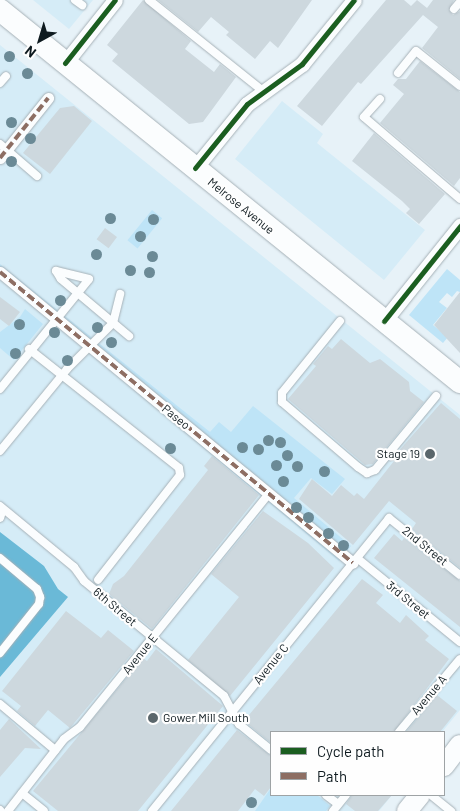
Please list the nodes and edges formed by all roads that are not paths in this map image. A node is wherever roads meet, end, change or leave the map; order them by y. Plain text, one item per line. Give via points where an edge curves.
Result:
1 (115, 0) edge
2 (149, 0) edge
3 (354, 0) edge
4 (460, 2) edge
5 (454, 9) dead end
6 (0, 10) edge
7 (65, 63) junction
8 (398, 74) dead end
9 (6, 76) dead end
10 (0, 83) edge
11 (460, 86) edge
12 (263, 91) junction
13 (48, 98) dead end
14 (380, 99) dead end
15 (2, 151) edge
16 (195, 168) junction
17 (37, 176) dead end
18 (460, 199) edge
19 (460, 226) edge
20 (0, 272) edge
21 (77, 293) junction
22 (120, 294) dead end
23 (56, 318) junction
24 (340, 321) dead end
25 (384, 321) junction
26 (113, 323) junction
27 (129, 336) dead end
28 (91, 347) junction
29 (29, 350) junction
30 (62, 375) junction
31 (460, 382) edge
32 (0, 389) edge
33 (436, 396) dead end
34 (0, 451) edge
35 (270, 494) junction
36 (1, 507) edge
37 (0, 518) edge
38 (389, 518) joint
39 (0, 558) edge
40 (355, 560) junction
41 (460, 575) edge
42 (98, 580) dead end
43 (153, 638) junction
44 (460, 642) edge
45 (0, 653) edge
46 (460, 659) edge
47 (0, 704) edge
48 (232, 712) junction
49 (399, 731) edge
50 (460, 745) edge
51 (270, 749) edge
52 (55, 750) junction
53 (445, 765) edge
54 (22, 793) junction
55 (327, 796) edge
56 (345, 796) edge
57 (419, 796) edge
58 (432, 796) edge
59 (336, 808) edge
60 (8, 811) edge
61 (44, 811) edge
62 (152, 811) edge
63 (407, 811) edge
64 (451, 811) edge

1 - 7 street
2 - 12 lane
3 - 12 street via 302,64
4 - 5 lane
6 - 7 main road, Melrose Avenue
7 - 16 main road, Melrose Avenue
8 - 11 lane via 416,51
9 - 10 lane
12 - 16 street via 247,104
13 - 15 street
14 - 18 lane via 364,117
15 - 17 lane
16 - 25 main road, Melrose Avenue
19 - 25 street
20 - 23 street, Paseo
21 - 21 lane via 89,279 56,271
21 - 23 lane
21 - 26 lane
22 - 26 lane
23 - 28 street, Paseo
23 - 29 lane
24 - 33 lane via 282,393 282,402 358,467 367,473 375,470
25 - 31 main road, Melrose Avenue
26 - 27 lane
26 - 28 lane
28 - 30 lane
28 - 35 street, Paseo
29 - 30 lane
29 - 32 lane
30 - 34 lane
30 - 42 lane via 179,468 180,475
35 - 40 street, Paseo
35 - 43 lane, Avenue E
36 - 37 lane
36 - 43 lane, 6th Street
38 - 40 lane, Avenue C
38 - 41 lane, 2nd Street
39 - 45 lane via 37,589 40,597 39,604
40 - 44 lane, 3rd Street
40 - 48 lane, Avenue C
43 - 48 lane, 6th Street via 224,696
43 - 52 lane, Avenue E via 80,727
46 - 49 lane, Avenue A
47 - 52 lane
48 - 51 lane, 6th Street via 239,724
48 - 62 lane, Avenue C
50 - 53 street
52 - 54 lane, Avenue E
54 - 60 lane, Avenue E
54 - 61 lane
55 - 59 lane
56 - 59 lane
57 - 63 street
58 - 64 lane

